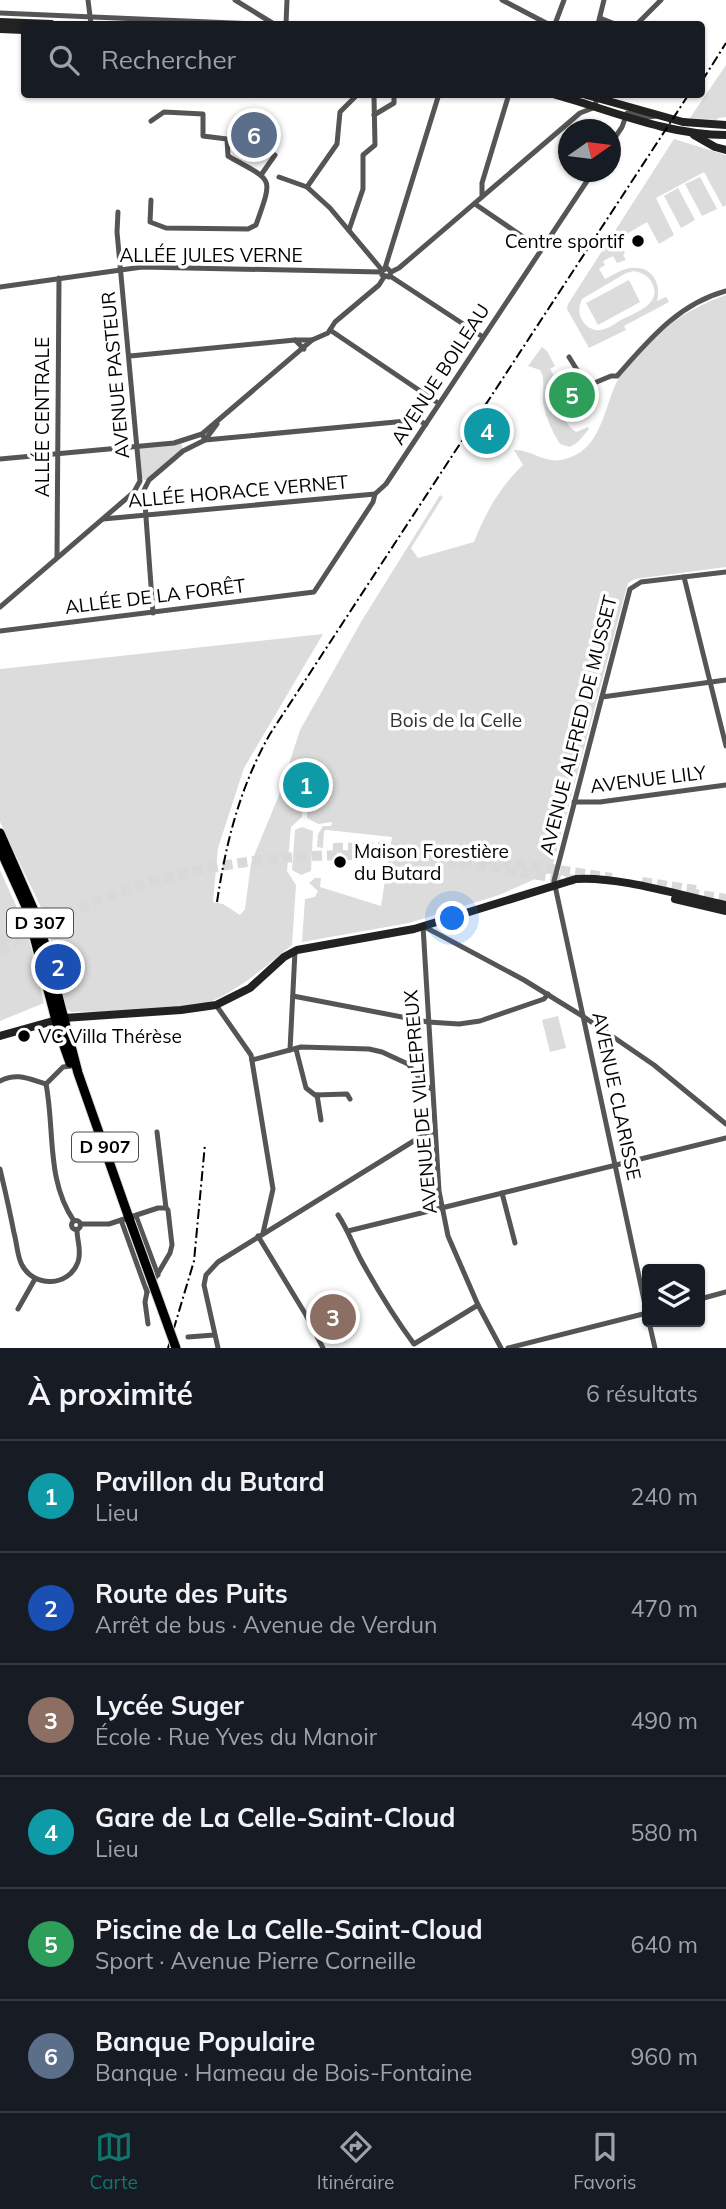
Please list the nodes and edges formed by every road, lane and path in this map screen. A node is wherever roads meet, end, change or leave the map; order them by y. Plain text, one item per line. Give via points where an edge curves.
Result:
1 (89, 0) edge
2 (234, 0) edge
3 (287, 0) edge
4 (502, 0) edge
5 (564, 0) edge
6 (604, 0) edge
7 (661, 0) edge
8 (0, 13) edge
9 (91, 17) junction
10 (91, 21) edge
11 (185, 21) edge
12 (268, 21) edge
13 (286, 21) edge
14 (542, 21) edge
15 (556, 21) edge
16 (599, 21) edge
17 (639, 21) edge
18 (0, 22) edge
19 (21, 23) edge
20 (0, 29) edge
21 (21, 30) edge
22 (354, 98) edge
23 (374, 98) edge
24 (394, 98) edge
25 (438, 98) edge
26 (508, 98) edge
27 (591, 99) edge
28 (374, 114) junction
29 (656, 116) junction
30 (624, 117) junction
31 (151, 121) dead end
32 (724, 125) edge
33 (621, 129) edge
34 (688, 132) junction
35 (713, 135) junction
36 (726, 135) edge
37 (715, 147) junction
38 (726, 150) edge
39 (275, 155) dead end
40 (261, 175) junction
41 (279, 177) dead end
42 (586, 182) edge
43 (307, 187) junction
44 (482, 195) junction
45 (151, 200) dead end
46 (475, 204) junction
47 (118, 212) dead end
48 (349, 230) junction
49 (541, 249) junction
50 (121, 269) junction
51 (386, 272) junction
52 (59, 278) junction
53 (0, 287) edge
54 (726, 290) edge
55 (330, 330) junction
56 (483, 337) junction
57 (295, 340) junction
58 (312, 340) junction
59 (304, 349) junction
60 (130, 356) junction
61 (569, 358) dead end
62 (438, 403) junction
63 (219, 421) junction
64 (426, 424) junction
65 (199, 435) junction
66 (205, 440) junction
67 (181, 442) junction
68 (138, 446) junction
69 (183, 451) junction
70 (57, 454) junction
71 (0, 458) edge
72 (375, 494) junction
73 (145, 515) junction
74 (103, 519) junction
75 (57, 557) junction
76 (726, 572) edge
77 (684, 578) junction
78 (314, 592) joint
79 (0, 607) edge
80 (153, 613) junction
81 (0, 631) edge
82 (726, 680) edge
83 (710, 682) junction
84 (602, 697) junction
85 (726, 747) edge
86 (726, 785) edge
87 (574, 802) junction
88 (0, 833) edge
89 (2, 856) edge
90 (568, 881) junction
91 (555, 884) junction
92 (726, 905) edge
93 (726, 911) edge
94 (424, 926) junction
95 (295, 951) junction
96 (548, 994) junction
97 (293, 996) junction
98 (216, 1005) junction
99 (584, 1017) junction
100 (60, 1019) junction
101 (428, 1022) junction
102 (0, 1036) edge
103 (293, 1049) junction
104 (252, 1060) junction
105 (74, 1069) junction
106 (0, 1081) edge
107 (46, 1084) junction
108 (432, 1089) junction
109 (317, 1095) junction
110 (349, 1099) dead end
111 (321, 1120) dead end
112 (726, 1124) edge
113 (435, 1131) junction
114 (157, 1132) dead end
115 (726, 1138) edge
116 (615, 1164) junction
117 (0, 1169) edge
118 (502, 1193) junction
119 (166, 1208) junction
120 (442, 1208) junction
121 (338, 1215) dead end
122 (129, 1219) junction
123 (77, 1225) junction
124 (348, 1231) junction
125 (260, 1235) junction
126 (515, 1243) dead end
127 (158, 1275) junction
128 (35, 1279) junction
129 (642, 1290) edge
130 (147, 1292) junction
131 (726, 1292) edge
132 (705, 1298) edge
133 (478, 1305) junction
134 (18, 1309) dead end
135 (642, 1314) edge
136 (148, 1324) dead end
137 (650, 1327) edge
138 (214, 1335) junction
139 (188, 1337) dead end
140 (176, 1348) edge
141 (218, 1348) edge
142 (323, 1348) edge
143 (501, 1348) edge
144 (508, 1348) edge
145 (655, 1348) edge

1 - 9 street
2 - 12 street
3 - 13 street
4 - 14 street
5 - 15 street
6 - 16 street
7 - 17 street
8 - 9 street
9 - 10 street
9 - 11 street
18 - 19 street
20 - 21 street
22 - 43 street via 340,112 337,144
23 - 28 street
24 - 28 street via 394,103
25 - 51 street
26 - 44 street
27 - 29 street
27 - 30 street
27 - 44 street via 582,112
28 - 48 street via 374,145 363,155 363,189
29 - 30 street via 630,112
29 - 32 street
30 - 33 street
30 - 34 street
31 - 40 street via 164,112 203,114 204,136 227,139 228,156
32 - 35 street
34 - 35 street
34 - 37 street
35 - 36 street
35 - 37 street
37 - 38 street
39 - 40 street
40 - 45 street via 269,188 257,225 248,229 166,228 150,222
41 - 43 street
42 - 49 street, AVENUE BOILEAU
43 - 48 street
44 - 46 street
46 - 49 street
46 - 51 street via 399,268
47 - 50 street, AVENUE PASTEUR
48 - 51 street
49 - 56 street, AVENUE BOILEAU
50 - 51 street, ALLÉE JULES VERNE via 177,266
50 - 52 street, ALLÉE JULES VERNE
50 - 60 street, AVENUE PASTEUR
51 - 55 street via 379,285
51 - 56 street
52 - 53 street, ALLÉE JULES VERNE
52 - 70 street, ALLÉE CENTRALE
54 - 61 street via 681,311 617,376 587,386
55 - 58 street
55 - 62 street
56 - 62 street, AVENUE BOILEAU
57 - 58 street
57 - 59 street
57 - 60 street
58 - 59 street
59 - 63 street
60 - 68 street, AVENUE PASTEUR
62 - 64 street, AVENUE BOILEAU
63 - 65 street
63 - 66 street
64 - 66 street via 417,420
64 - 72 street, AVENUE BOILEAU
65 - 66 street
65 - 67 street
66 - 69 street
67 - 68 street
67 - 69 street
68 - 70 street
68 - 74 street, AVENUE PASTEUR via 140,481
69 - 73 street, AVENUE PASTEUR via 149,480 143,495
70 - 71 street
70 - 75 street, ALLÉE CENTRALE
72 - 73 street, ALLÉE HORACE VERNET
72 - 78 street, AVENUE BOILEAU
73 - 74 street, ALLÉE HORACE VERNET
73 - 80 street, AVENUE PASTEUR
74 - 75 street
75 - 79 street
76 - 77 street, AVENUE ALFRED DE MUSSET
77 - 83 street
77 - 84 street, AVENUE ALFRED DE MUSSET via 632,586
78 - 80 street, ALLÉE DE LA FORÊT
80 - 81 street, ALLÉE DE LA FORÊT
82 - 83 street
83 - 84 street
83 - 85 street
84 - 87 street, AVENUE ALFRED DE MUSSET
86 - 87 street, AVENUE LILY
87 - 91 street, AVENUE ALFRED DE MUSSET
88 - 100 main road, D 307 via 39,922
89 - 100 main road, D 307 via 27,909
90 - 91 street
90 - 92 street via 602,880
90 - 93 street
91 - 94 street
91 - 99 street, AVENUE CLARISSE
94 - 95 street
94 - 96 street
94 - 101 street, AVENUE DE VILLEPREUX
95 - 97 street
95 - 98 street via 250,988
96 - 99 street
96 - 101 street via 480,1021
97 - 101 street
97 - 103 street
98 - 100 street
98 - 104 street
99 - 112 street via 654,1065
99 - 116 street, AVENUE CLARISSE
100 - 102 street
100 - 105 main road, D 907
101 - 108 street, AVENUE DE VILLEPREUX
103 - 104 street
103 - 108 street via 382,1052 408,1064
103 - 109 street via 306,1088
104 - 125 street via 273,1189
105 - 107 street via 63,1067
105 - 122 main road, D 907
106 - 107 street via 21,1076
107 - 123 street via 55,1177
108 - 113 street, AVENUE DE VILLEPREUX
109 - 110 street via 347,1094
109 - 111 street
113 - 120 street, AVENUE DE VILLEPREUX
113 - 125 street
114 - 119 street
115 - 116 street
116 - 118 street
116 - 129 street, AVENUE CLARISSE
117 - 128 street via 20,1260
118 - 120 street
118 - 126 street
119 - 122 street
119 - 127 street via 172,1245
120 - 124 street
120 - 133 street, AVENUE DE VILLEPREUX via 448,1236
121 - 124 street
122 - 123 street
122 - 127 street
122 - 130 street
122 - 140 main road, D 907, bridge
123 - 128 street via 79,1257 71,1273 56,1282
124 - 133 street via 385,1303 414,1344
125 - 138 street via 206,1275
125 - 142 street
127 - 130 street
128 - 134 street
130 - 136 street
131 - 132 street
133 - 143 street, AVENUE DE VILLEPREUX
135 - 144 street
137 - 145 street
138 - 139 street
138 - 141 street

